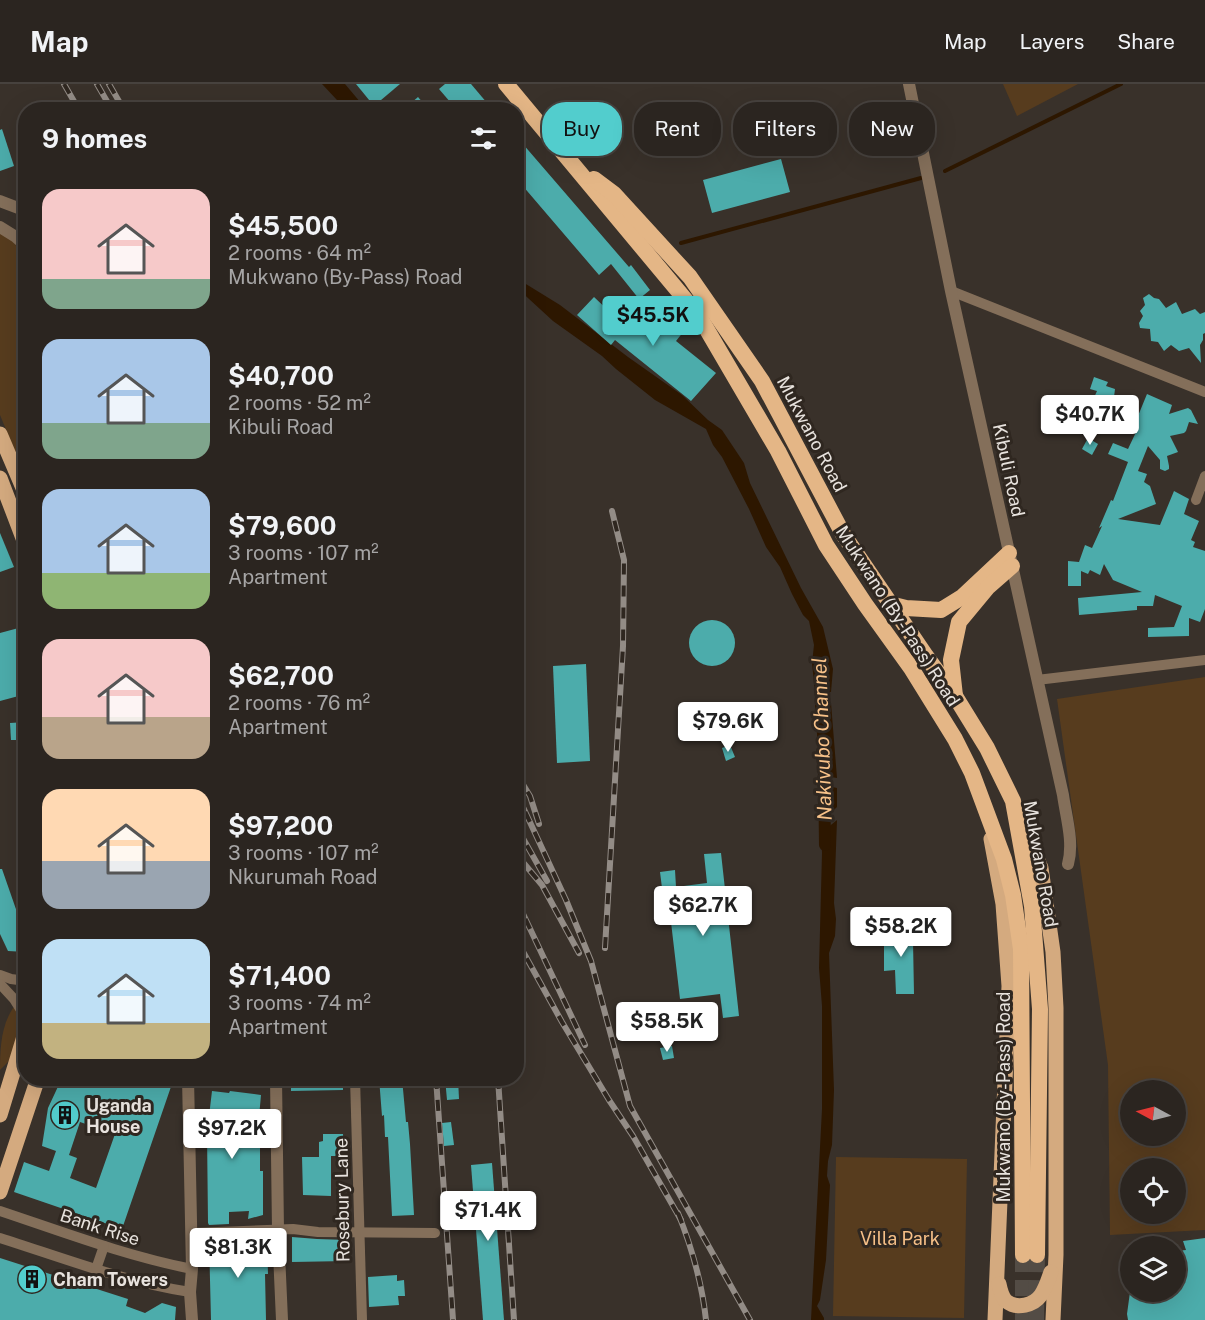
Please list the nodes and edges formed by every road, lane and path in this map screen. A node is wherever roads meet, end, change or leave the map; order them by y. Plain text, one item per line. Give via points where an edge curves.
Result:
1 (506, 84) edge
2 (909, 84) edge
3 (521, 102) edge
4 (524, 105) edge
5 (542, 127) edge
6 (567, 156) edge
7 (567, 156) edge
8 (0, 201) edge
9 (18, 208) edge
10 (0, 227) edge
11 (18, 239) edge
12 (951, 291) junction
13 (1205, 392) edge
14 (0, 434) edge
15 (18, 476) edge
16 (1205, 476) edge
17 (0, 478) edge
18 (1196, 500) dead end
19 (18, 525) edge
20 (1010, 559) junction
21 (890, 604) junction
22 (1205, 660) edge
23 (1038, 680) junction
24 (955, 696) junction
25 (1013, 801) junction
26 (986, 810) junction
27 (1068, 864) dead end
28 (0, 975) edge
29 (18, 980) edge
30 (0, 984) edge
31 (18, 1005) edge
32 (18, 1056) edge
33 (35, 1086) edge
34 (188, 1086) edge
35 (276, 1086) edge
36 (355, 1086) edge
37 (0, 1115) edge
38 (0, 1192) edge
39 (0, 1211) edge
40 (278, 1230) junction
41 (192, 1233) junction
42 (359, 1233) junction
43 (435, 1233) dead end
44 (0, 1238) edge
45 (104, 1246) junction
46 (1030, 1255) joint
47 (1056, 1255) junction
48 (996, 1268) junction
49 (96, 1269) junction
50 (192, 1269) junction
51 (190, 1292) junction
52 (192, 1320) edge
53 (282, 1320) edge
54 (362, 1320) edge
55 (995, 1320) edge
56 (1053, 1320) edge

1 - 3 highway, Mukwano (By-Pass) Road
2 - 12 street, Kibuli Road
4 - 5 highway, Mukwano (By-Pass) Road
6 - 21 highway, Mukwano Road via 614,194 690,277 762,381 843,534
7 - 26 highway, Mukwano (By-Pass) Road via 699,316 778,451 826,545 955,739
8 - 9 street
10 - 11 street
12 - 13 street
12 - 20 street, Kibuli Road
14 - 15 main road
16 - 18 street
17 - 19 main road
20 - 21 highway via 941,610
20 - 23 street, Kibuli Road
20 - 24 highway via 959,622 951,660
21 - 24 highway, Mukwano Road
22 - 23 street
23 - 27 street, Kibuli Road via 1063,795 1070,843
24 - 25 highway, Mukwano Road
25 - 46 highway, Mukwano Road via 1032,906 1040,1009
25 - 47 main road via 1041,868 1053,952
26 - 46 highway, Mukwano (By-Pass) Road via 1004,859 1021,949
26 - 48 main road via 1003,904 1009,986
28 - 29 street
30 - 31 street
32 - 37 main road
33 - 38 main road
34 - 41 street
35 - 40 street
36 - 42 street, Rosebury Lane
39 - 45 street, Bank Rise
40 - 41 street
40 - 42 street
40 - 53 street
41 - 50 street
42 - 43 street
42 - 54 street, Rosebury Lane
44 - 49 street
45 - 49 street
45 - 50 street, Bank Rise
47 - 48 main road via 1041,1296 1031,1304 1017,1306 1006,1301
47 - 56 main road
48 - 55 main road
49 - 51 street
50 - 51 street
51 - 52 street

